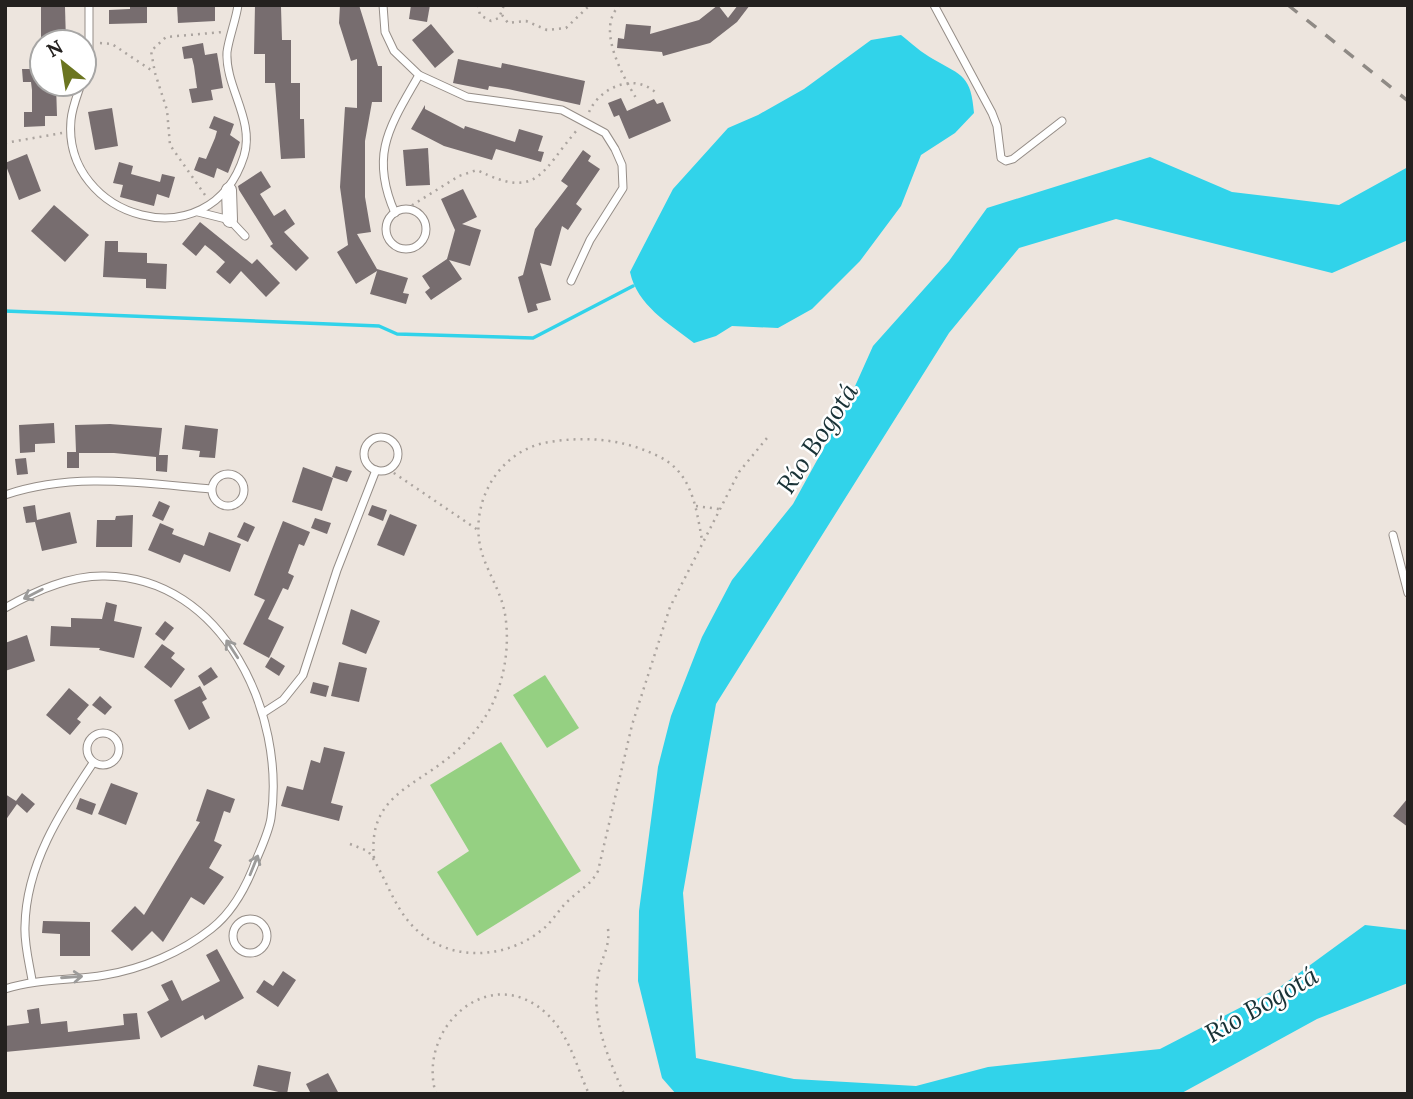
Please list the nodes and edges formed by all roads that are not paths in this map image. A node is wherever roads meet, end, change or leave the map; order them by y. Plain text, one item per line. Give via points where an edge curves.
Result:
1 (89, 5) edge
2 (238, 5) edge
3 (383, 5) edge
4 (934, 5) edge
5 (89, 28) edge
6 (419, 75) junction
7 (77, 98) edge
8 (1062, 121) dead end
9 (229, 190) junction
10 (198, 212) junction
11 (395, 213) junction
12 (230, 220) junction
13 (245, 236) dead end
14 (571, 281) dead end
15 (376, 470) junction
16 (211, 489) junction
17 (5, 495) edge
18 (1394, 535) dead end
19 (1408, 593) edge
20 (5, 608) edge
21 (263, 713) junction
22 (93, 763) junction
23 (226, 914) junction
24 (238, 925) junction
25 (32, 980) junction
26 (5, 989) edge

1 - 5 lane
2 - 9 lane via 228,51 245,127 244,154
3 - 6 lane via 385,32 394,51
4 - 8 lane via 992,113 1001,158 1013,159
6 - 11 lane via 383,142 384,190
6 - 14 lane via 467,97 562,110 605,133 622,165 623,188
7 - 10 lane via 71,122 75,150 97,191 119,209 144,215 173,217
9 - 10 lane
9 - 12 street
10 - 12 lane
11 - 11 lane via 387,222 388,239 397,248 415,247 424,239 427,227 422,216 406,209
12 - 13 lane
15 - 15 lane via 367,463 369,442 389,439 398,452 396,462 388,469
15 - 21 lane via 303,675 283,700
16 - 16 lane via 214,500 229,507 239,503 244,489 240,479 226,474 216,479
16 - 17 lane via 115,480 58,481
18 - 19 lane
21 -> 20 lane via 247,673 227,641 208,618 162,588 106,576 75,579 44,588
23 -> 21 lane via 251,874 271,819 271,752
22 - 22 lane via 104,766 117,758 120,747 111,735 96,734 88,742 87,753
22 - 25 lane via 62,809 35,868 24,928
23 - 24 lane
25 -> 23 lane via 105,975 155,961 212,928
24 - 24 lane via 233,935 236,946 245,952 261,949 266,935 262,925 247,920
25 - 26 lane

